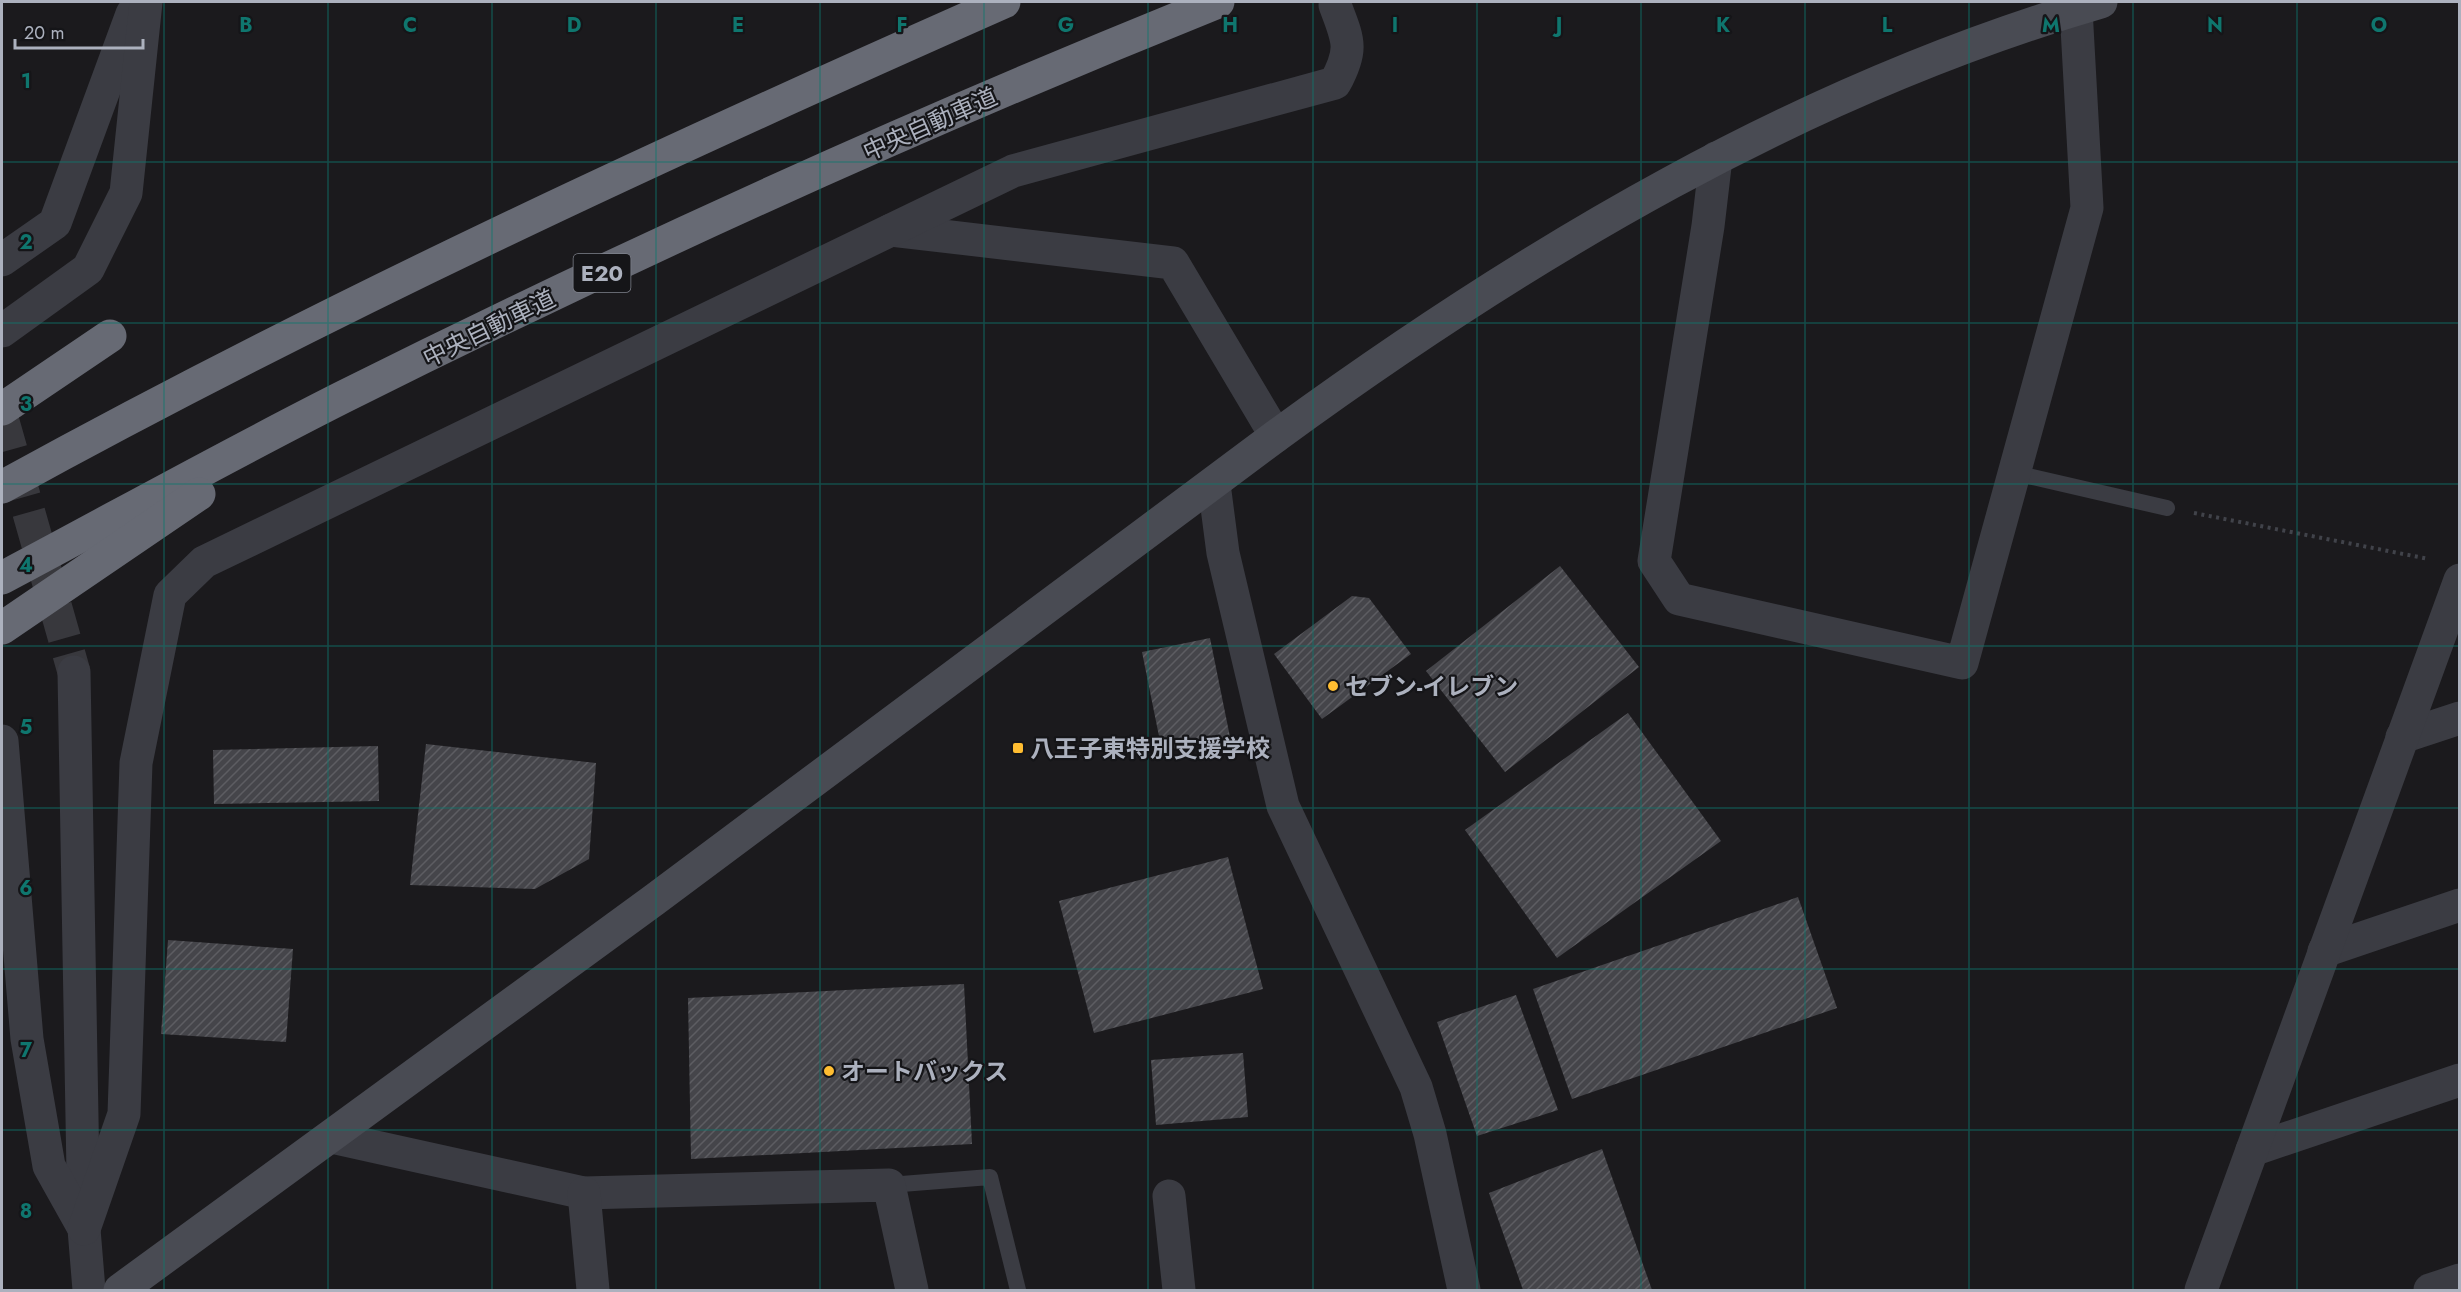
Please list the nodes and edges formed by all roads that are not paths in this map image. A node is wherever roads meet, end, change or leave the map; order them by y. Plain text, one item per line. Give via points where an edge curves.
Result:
1 (137, 2) edge
2 (146, 2) edge
3 (1004, 2) edge
4 (1218, 2) edge
5 (1335, 5) dead end
6 (2088, 5) edge
7 (1716, 159) junction
8 (891, 230) junction
9 (2, 260) edge
10 (2, 331) edge
11 (110, 336) dead end
12 (342, 398) junction
13 (2, 409) edge
14 (1276, 436) junction
15 (2015, 472) junction
16 (1214, 484) junction
17 (2, 487) edge
18 (2167, 508) road end
19 (2448, 570) edge
20 (2, 578) edge
21 (2, 628) edge
22 (74, 672) tunnel mouth
23 (2460, 718) edge
24 (2402, 737) junction
25 (2, 741) edge
26 (2460, 905) edge
27 (2324, 951) junction
28 (2460, 1080) edge
29 (331, 1137) junction
30 (2252, 1150) junction
31 (889, 1185) junction
32 (584, 1193) junction
33 (1169, 1196) dead end
34 (84, 1229) junction
35 (2460, 1280) edge
36 (89, 1290) edge
37 (120, 1290) edge
38 (593, 1290) edge
39 (912, 1290) edge
40 (1018, 1290) edge
41 (1179, 1290) edge
42 (1464, 1290) edge
43 (2201, 1290) edge
44 (2430, 1290) edge

1 - 9 street via 55,223
2 - 10 street via 126,193 88,269
3 - 17 highway via 731,123 354,302
4 - 12 highway, 中央自動車道 / E20 via 1100,49 748,204
5 - 8 street via 1348,39 1346,62 1335,83 1013,171
6 - 7 street via 1968,46 1841,97
6 - 15 street via 2087,208
7 - 14 street via 1522,267
7 - 15 street via 1654,561 1679,599 1962,663
8 - 14 street via 1173,263
8 - 34 street via 204,562 170,595 136,763 124,1114
11 - 13 highway
12 - 20 highway, 中央自動車道 / E20
12 - 21 highway
14 - 16 street
15 - 18 lane
16 - 29 street
16 - 42 street via 1223,553 1283,806 1416,1087
19 - 24 street
22 - 34 street
23 - 24 street
24 - 27 street
25 - 34 street via 27,1039 49,1166
26 - 27 street
27 - 30 street
28 - 30 street
29 - 32 street
29 - 37 street
30 - 43 street
31 - 32 street
31 - 39 street
31 - 40 lane via 990,1177
32 - 38 street
33 - 41 street
34 - 36 street
35 - 44 street

